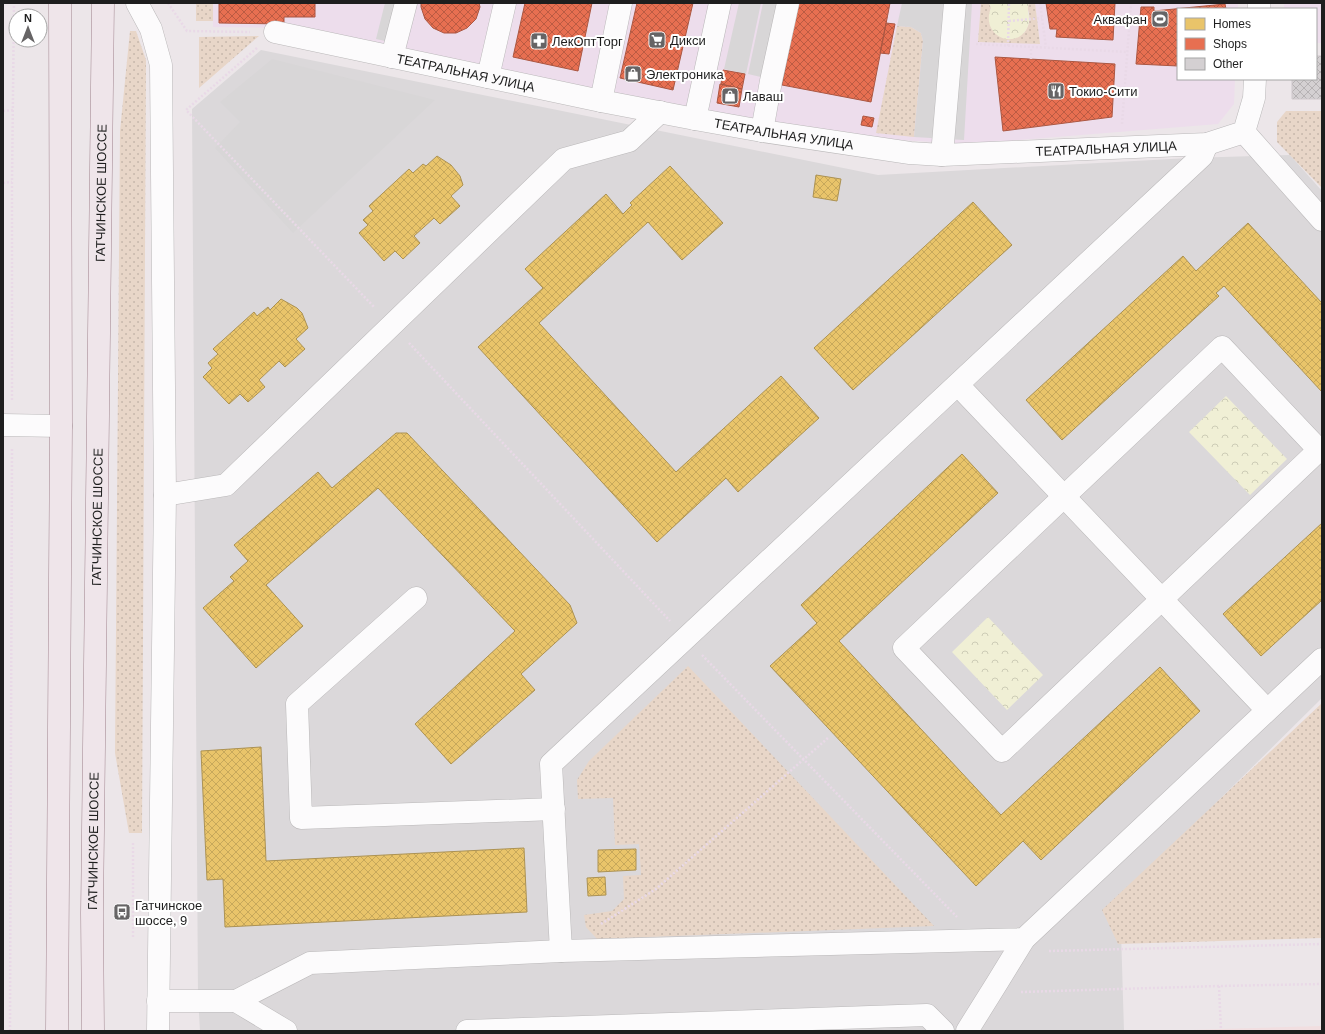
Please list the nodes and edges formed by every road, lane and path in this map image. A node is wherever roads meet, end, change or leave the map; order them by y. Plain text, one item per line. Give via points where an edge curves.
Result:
1 (14, 3) edge
2 (60, 3) edge
3 (103, 3) edge
4 (137, 3) edge
5 (168, 3) edge
6 (406, 3) edge
7 (505, 3) edge
8 (621, 3) edge
9 (720, 3) edge
10 (788, 3) edge
11 (955, 3) edge
12 (1009, 3) edge
13 (1040, 3) edge
14 (1131, 3) edge
15 (1042, 18) junction
16 (1009, 21) junction
17 (275, 32) junction
18 (952, 43) junction
19 (1008, 46) junction
20 (1031, 47) junction
21 (1046, 47) junction
22 (1128, 52) junction
23 (392, 57) junction
24 (1030, 59) dead end
25 (488, 77) junction
26 (1255, 80) edge
27 (601, 100) junction
28 (13, 110) junction
29 (3, 111) edge
30 (660, 112) junction
31 (695, 119) junction
32 (762, 131) junction
33 (1244, 132) junction
34 (1207, 144) junction
35 (1120, 148) junction
36 (942, 155) junction
37 (12, 182) junction
38 (3, 183) edge
39 (1322, 220) edge
40 (392, 325) junction
41 (958, 385) junction
42 (7, 425) edge
43 (61, 426) junction
44 (165, 495) junction
45 (1064, 497) junction
46 (416, 598) dead end
47 (1162, 599) junction
48 (686, 638) junction
49 (1322, 659) edge
50 (1267, 710) junction
51 (829, 737) dead end
52 (804, 759) junction
53 (554, 809) junction
54 (599, 926) dead end
55 (979, 940) junction
56 (1322, 944) edge
57 (1020, 945) junction
58 (561, 951) junction
59 (1322, 984) edge
60 (1219, 986) junction
61 (990, 994) junction
62 (158, 1001) junction
63 (236, 1001) junction
64 (10, 1031) edge
65 (57, 1031) edge
66 (93, 1031) edge
67 (158, 1031) edge
68 (286, 1031) edge
69 (467, 1031) edge
70 (943, 1031) edge
71 (966, 1031) edge
72 (1221, 1031) edge

1 - 28 path
2 - 43 main road
3 - 66 main road, ГАТЧИНСКОЕ ШОССЕ via 92,913
4 - 44 street via 152,29 161,65
5 - 17 path via 187,31
6 - 23 street
7 - 25 street
8 - 27 street
9 - 31 street
10 - 32 street
11 - 18 street
12 - 16 path
13 - 15 path
14 - 22 path
15 - 16 path
15 - 21 path
16 - 19 path
17 - 23 street, ТЕАТРАЛЬНАЯ УЛИЦА
17 - 40 path via 186,110
18 - 19 path
18 - 36 street
19 - 20 path
20 - 21 path
20 - 24 path
21 - 22 path
22 - 35 path
23 - 25 street, ТЕАТРАЛЬНАЯ УЛИЦА
25 - 27 street, ТЕАТРАЛЬНАЯ УЛИЦА
26 - 33 street via 1254,98
27 - 30 street, ТЕАТРАЛЬНАЯ УЛИЦА
28 - 29 path
28 - 37 path
30 - 31 street, ТЕАТРАЛЬНАЯ УЛИЦА
30 - 40 street via 629,141 564,159
31 - 32 street, ТЕАТРАЛЬНАЯ УЛИЦА
32 - 36 street, ТЕАТРАЛЬНАЯ УЛИЦА via 910,153
33 - 34 street, ТЕАТРАЛЬНАЯ УЛИЦА
33 - 39 street
34 - 35 street, ТЕАТРАЛЬНАЯ УЛИЦА
34 - 41 street via 1202,156
35 - 36 street, ТЕАТРАЛЬНАЯ УЛИЦА
37 - 38 path
37 - 42 path
40 - 44 street via 226,485
40 - 48 path
41 - 45 street
41 - 48 street
42 - 43 street
42 - 64 path
43 - 65 main road
44 - 62 street
45 - 47 street
45 - 47 street via 1222,347 1320,450
45 - 47 street via 904,648 1002,751
46 - 53 street via 297,704 301,818
47 - 50 street
48 - 52 path
48 - 53 street via 551,764
49 - 50 street
50 - 57 street
51 - 52 path
52 - 54 path via 656,889
52 - 55 path
53 - 58 street
55 - 57 street
55 - 58 street
56 - 57 path
57 - 61 street
58 - 63 street via 310,963
59 - 60 path
60 - 61 path
60 - 72 path
61 - 71 street
62 - 63 street
62 - 67 street
63 - 68 street
69 - 70 street via 927,1015

